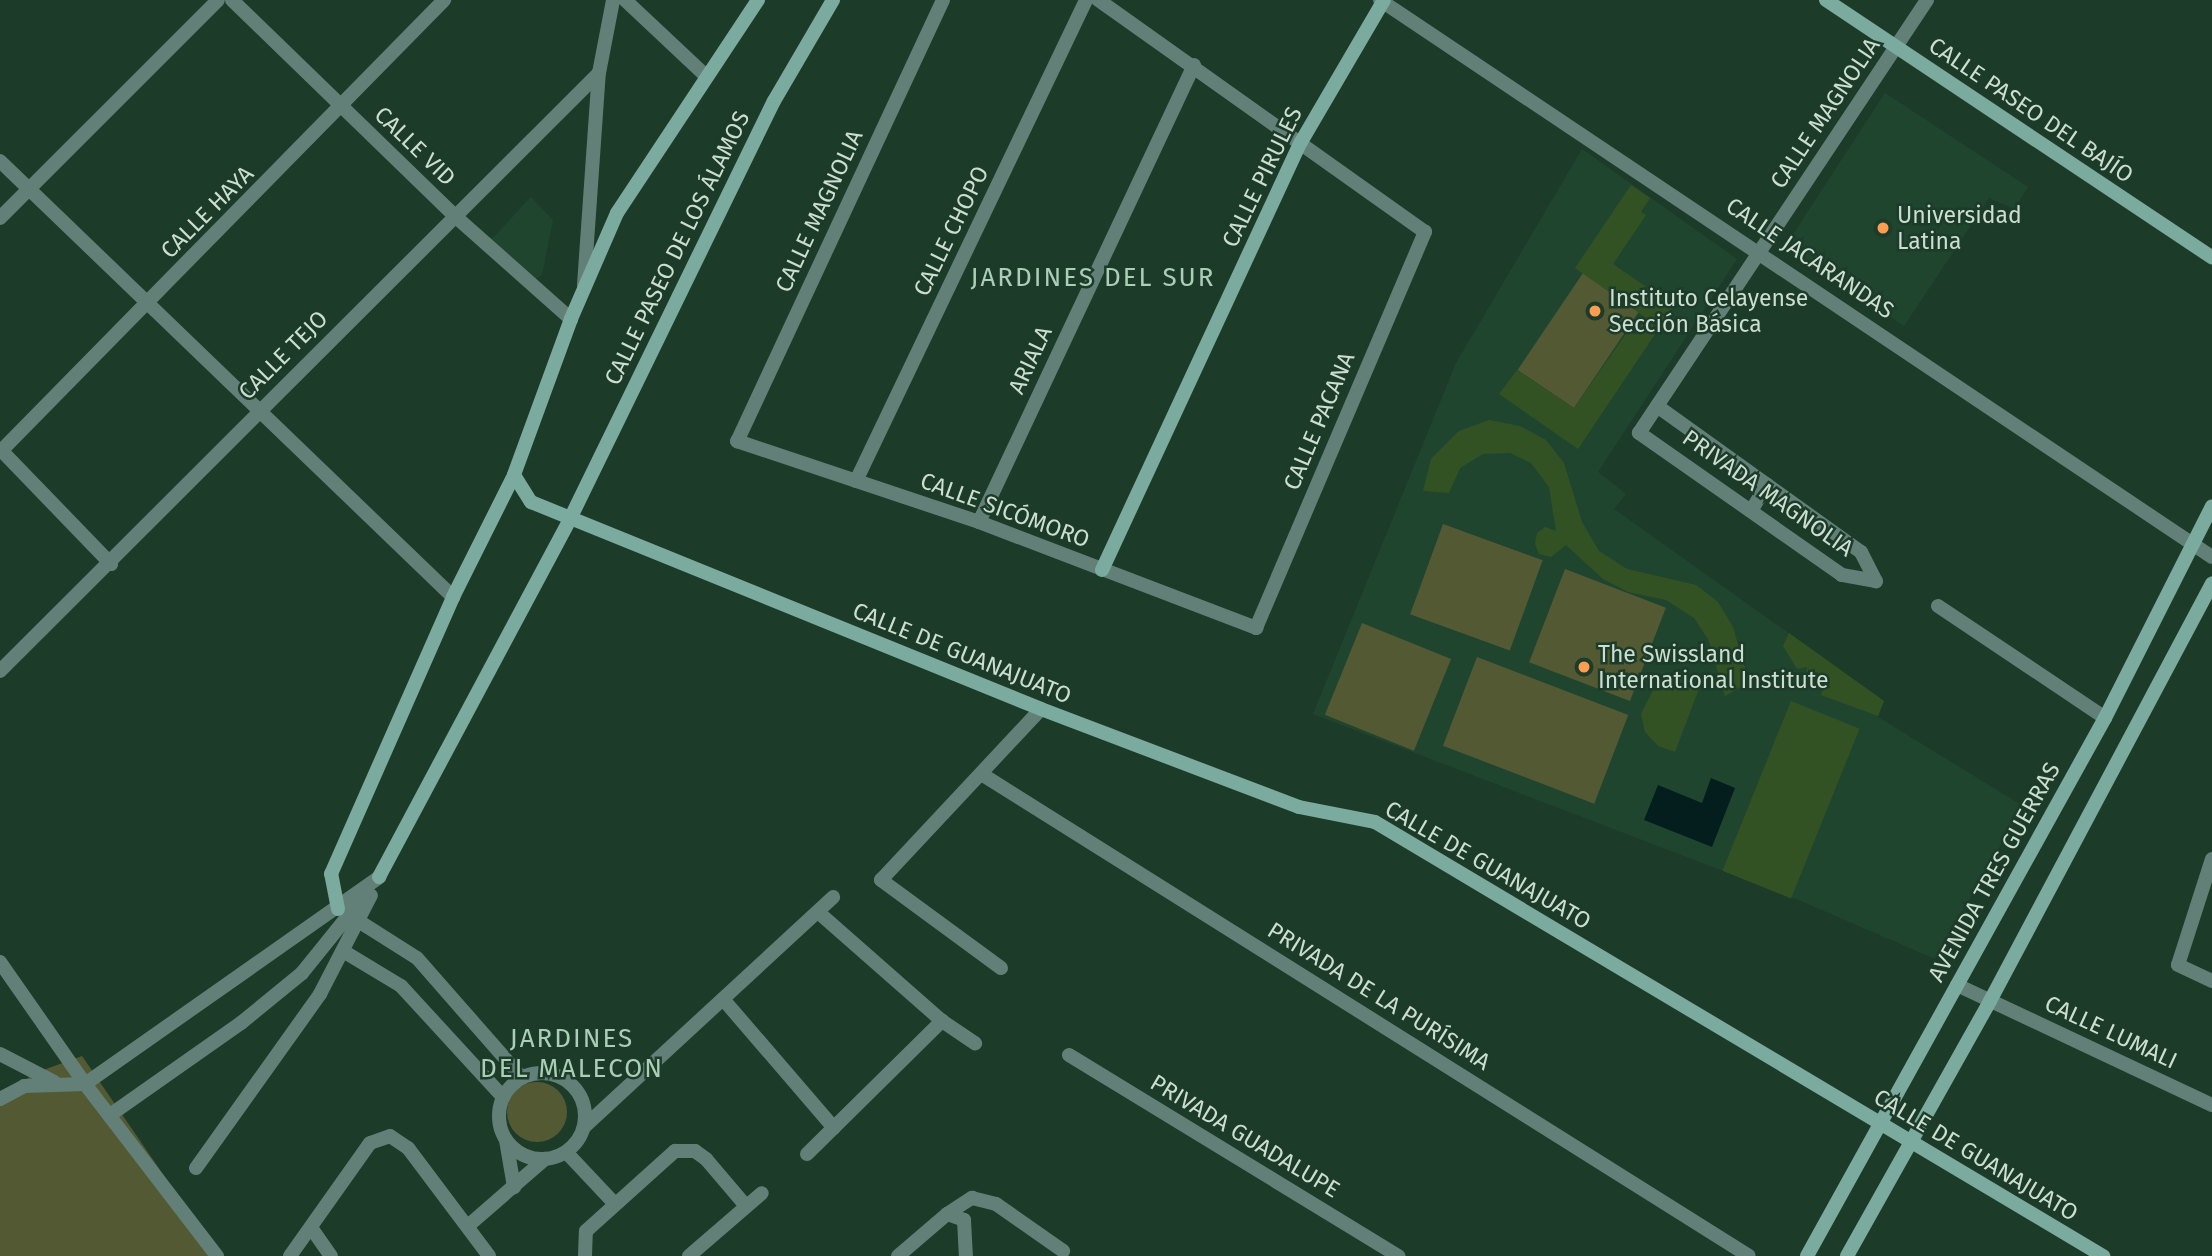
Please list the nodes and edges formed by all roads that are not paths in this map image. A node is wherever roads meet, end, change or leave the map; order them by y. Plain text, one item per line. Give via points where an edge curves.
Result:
1 (218, 0) edge
2 (232, 0) edge
3 (444, 0) edge
4 (613, 0) edge
5 (625, 0) edge
6 (758, 0) edge
7 (833, 0) edge
8 (943, 0) edge
9 (1086, 0) edge
10 (1098, 0) edge
11 (1826, 0) edge
12 (1927, 0) edge
13 (1382, 1) edge
14 (1896, 48) junction
15 (1194, 65) junction
16 (599, 74) junction
17 (707, 77) junction
18 (342, 108) junction
19 (1301, 142) junction
20 (0, 161) edge
21 (29, 189) junction
22 (456, 217) junction
23 (0, 218) edge
24 (1760, 251) junction
25 (2212, 257) edge
26 (584, 285) junction
27 (148, 304) junction
28 (571, 319) junction
29 (1657, 406) junction
30 (258, 411) junction
31 (737, 441) joint
32 (1, 451) edge
33 (514, 475) junction
34 (856, 481) junction
35 (1767, 484) junction
36 (2212, 506) edge
37 (1751, 512) junction
38 (570, 519) junction
39 (979, 522) junction
40 (2191, 541) junction
41 (2212, 557) edge
42 (111, 564) junction
43 (1102, 570) junction
44 (2212, 583) edge
45 (453, 597) junction
46 (1938, 606) dead end
47 (1255, 628) joint
48 (0, 671) edge
49 (1041, 709) junction
50 (2105, 718) junction
51 (984, 775) junction
52 (2212, 859) edge
53 (379, 877) junction
54 (834, 897) dead end
55 (338, 909) junction
56 (818, 912) junction
57 (360, 922) junction
58 (343, 951) junction
59 (0, 962) edge
60 (1001, 968) dead end
61 (2212, 981) edge
62 (1957, 985) junction
63 (723, 999) junction
64 (1990, 1001) junction
65 (942, 1021) junction
66 (975, 1043) dead end
67 (0, 1054) edge
68 (1069, 1055) dead end
69 (521, 1077) junction
70 (54, 1082) junction
71 (85, 1084) junction
72 (503, 1097) junction
73 (583, 1098) junction
74 (0, 1099) edge
75 (614, 1100) junction
76 (2212, 1104) edge
77 (110, 1115) junction
78 (1877, 1123) junction
79 (584, 1127) junction
80 (834, 1128) junction
81 (506, 1140) junction
82 (1909, 1141) junction
83 (566, 1152) junction
84 (807, 1154) dead end
85 (545, 1160) junction
86 (196, 1168) dead end
87 (514, 1187) junction
88 (762, 1193) dead end
89 (614, 1203) junction
90 (747, 1206) junction
91 (947, 1214) junction
92 (469, 1225) junction
93 (312, 1229) junction
94 (1063, 1251) dead end
95 (217, 1256) edge
96 (290, 1256) edge
97 (331, 1256) edge
98 (489, 1256) edge
99 (585, 1256) edge
100 (689, 1256) edge
101 (898, 1256) edge
102 (966, 1256) edge
103 (1398, 1256) edge
104 (1749, 1256) edge
105 (1807, 1256) edge
106 (1847, 1256) edge
107 (2103, 1256) edge

1 - 21 street
2 - 18 street, CALLE VID
3 - 18 street, CALLE HAYA
4 - 16 street
5 - 17 street
6 - 17 main road
7 - 38 main road, CALLE PASEO DE LOS ÁLAMOS via 774,101
8 - 31 street, CALLE MAGNOLIA
9 - 34 street, CALLE CHOPO
10 - 15 street
11 - 14 main road, CALLE PASEO DEL BAJÍO
12 - 14 street, CALLE MAGNOLIA
13 - 19 main road, CALLE PIRULES
13 - 24 street, CALLE JACARANDAS
14 - 24 street, CALLE MAGNOLIA
14 - 25 main road, CALLE PASEO DEL BAJÍO
15 - 19 street
15 - 39 street, ARIALA
16 - 22 street, CALLE TEJO
16 - 26 street
17 - 26 main road via 617,213
18 - 22 street, CALLE VID
18 - 27 street, CALLE HAYA
19 - 43 main road, CALLE PIRULES
19 - 47 street, CALLE PACANA via 1425,232
20 - 21 street
21 - 23 street
21 - 27 street
22 - 28 street, CALLE VID
22 - 30 street, CALLE TEJO
24 - 29 street, PRIVADA MAGNOLIA
24 - 40 street, CALLE JACARANDAS
26 - 28 main road
27 - 30 street
27 - 32 street, CALLE HAYA
28 - 33 main road
29 - 35 street, PRIVADA MAGNOLIA
29 - 37 street, PRIVADA MAGNOLIA via 1639,433
30 - 42 street, CALLE TEJO
30 - 45 street
31 - 34 street, CALLE SICÓMORO
32 - 42 street
33 - 38 main road via 531,502
33 - 45 main road
34 - 39 street, CALLE SICÓMORO
35 - 37 street
35 - 37 street, PRIVADA MAGNOLIA via 1861,552 1876,581 1842,575
36 - 40 main road, AVENIDA TRES GUERRAS
38 - 49 main road, CALLE DE GUANAJUATO
38 - 53 main road, CALLE PASEO DE LOS ÁLAMOS
39 - 43 street, CALLE SICÓMORO
40 - 41 street, CALLE JACARANDAS
40 - 50 main road, AVENIDA TRES GUERRAS
42 - 48 street, CALLE TEJO
43 - 47 street, CALLE SICÓMORO
44 - 64 main road
45 - 55 main road via 331,874
46 - 50 street
49 - 51 street
49 - 78 main road, CALLE DE GUANAJUATO via 1299,807 1375,822
50 - 62 main road, AVENIDA TRES GUERRAS
51 - 60 street via 881,880
51 - 104 street, PRIVADA DE LA PURÍSIMA
52 - 61 street via 2178,965
53 - 55 street, CALLE PASEO DE LOS ÁLAMOS
53 - 57 street, CALLE PASEO DE LOS ÁLAMOS
53 - 77 street, CALLE PASEO DE LOS ÁLAMOS via 302,973 241,1023
54 - 56 street
55 - 71 street, CALLE PASEO DE LOS ÁLAMOS
56 - 63 street
56 - 65 street
57 - 58 street, CALLE PASEO DE LOS ÁLAMOS
57 - 69 street via 417,958
58 - 72 street via 401,986
58 - 86 street, CALLE PASEO DE LOS ÁLAMOS via 320,994
59 - 71 street
62 - 64 street, CALLE LUMALI
62 - 78 main road, AVENIDA TRES GUERRAS
63 - 75 street
63 - 80 street
64 - 76 street, CALLE LUMALI
64 - 82 main road
65 - 66 street
65 - 80 street
67 - 70 street
68 - 103 street, PRIVADA GUADALUPE
69 - 72 street
69 - 73 street via 550,1072 575,1086
70 - 71 street
70 - 74 street via 24,1086
71 - 77 street
72 - 81 street via 500,1126
73 - 75 street
73 - 79 street
75 - 79 street
77 - 95 street
78 - 82 main road, CALLE DE GUANAJUATO
78 - 105 main road, AVENIDA TRES GUERRAS
79 - 83 street
80 - 84 street
81 - 85 street via 523,1154
81 - 87 street
82 - 106 main road
82 - 107 main road, CALLE DE GUANAJUATO
83 - 85 street
83 - 89 street
85 - 87 street
87 - 92 street
88 - 90 street
89 - 90 street via 666,1157 684,1149 706,1159
89 - 99 street via 586,1230
90 - 100 street
91 - 94 street via 972,1198 996,1204
91 - 101 street
91 - 102 street via 964,1220
92 - 93 street via 408,1148 390,1136 370,1143 325,1202
92 - 98 street
93 - 96 street
93 - 97 street

